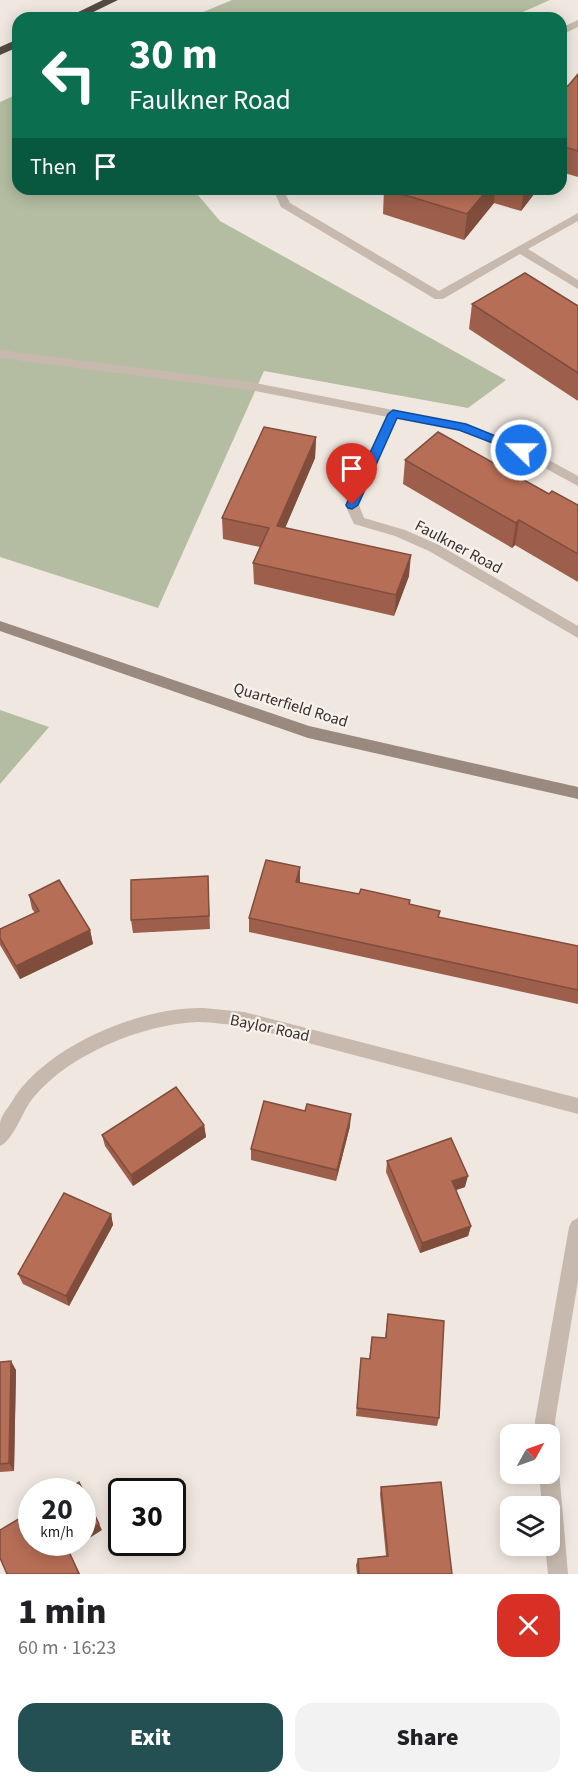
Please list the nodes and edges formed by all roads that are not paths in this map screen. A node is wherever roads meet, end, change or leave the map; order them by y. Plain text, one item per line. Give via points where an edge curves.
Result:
1 (112, 0) edge
2 (85, 12) edge
3 (281, 195) edge
4 (575, 221) edge
5 (520, 249) junction
6 (578, 285) edge
7 (0, 354) edge
8 (393, 414) junction
9 (578, 482) edge
10 (0, 626) edge
11 (578, 633) edge
12 (578, 793) edge
13 (578, 1106) edge
14 (0, 1138) edge
15 (578, 1227) edge
16 (545, 1424) edge
17 (550, 1484) edge
18 (558, 1574) edge

1 - 2 highway
3 - 5 street via 285,205 440,296
4 - 5 street
5 - 6 street
7 - 8 street via 250,386
8 - 9 street via 462,427 521,450
8 - 11 street, Faulkner Road via 352,505 359,521 434,548
10 - 12 main road, Quarterfield Road via 308,732
13 - 14 street, Baylor Road via 244,1019 198,1015 155,1020 65,1059 30,1088
15 - 16 street
17 - 18 street

